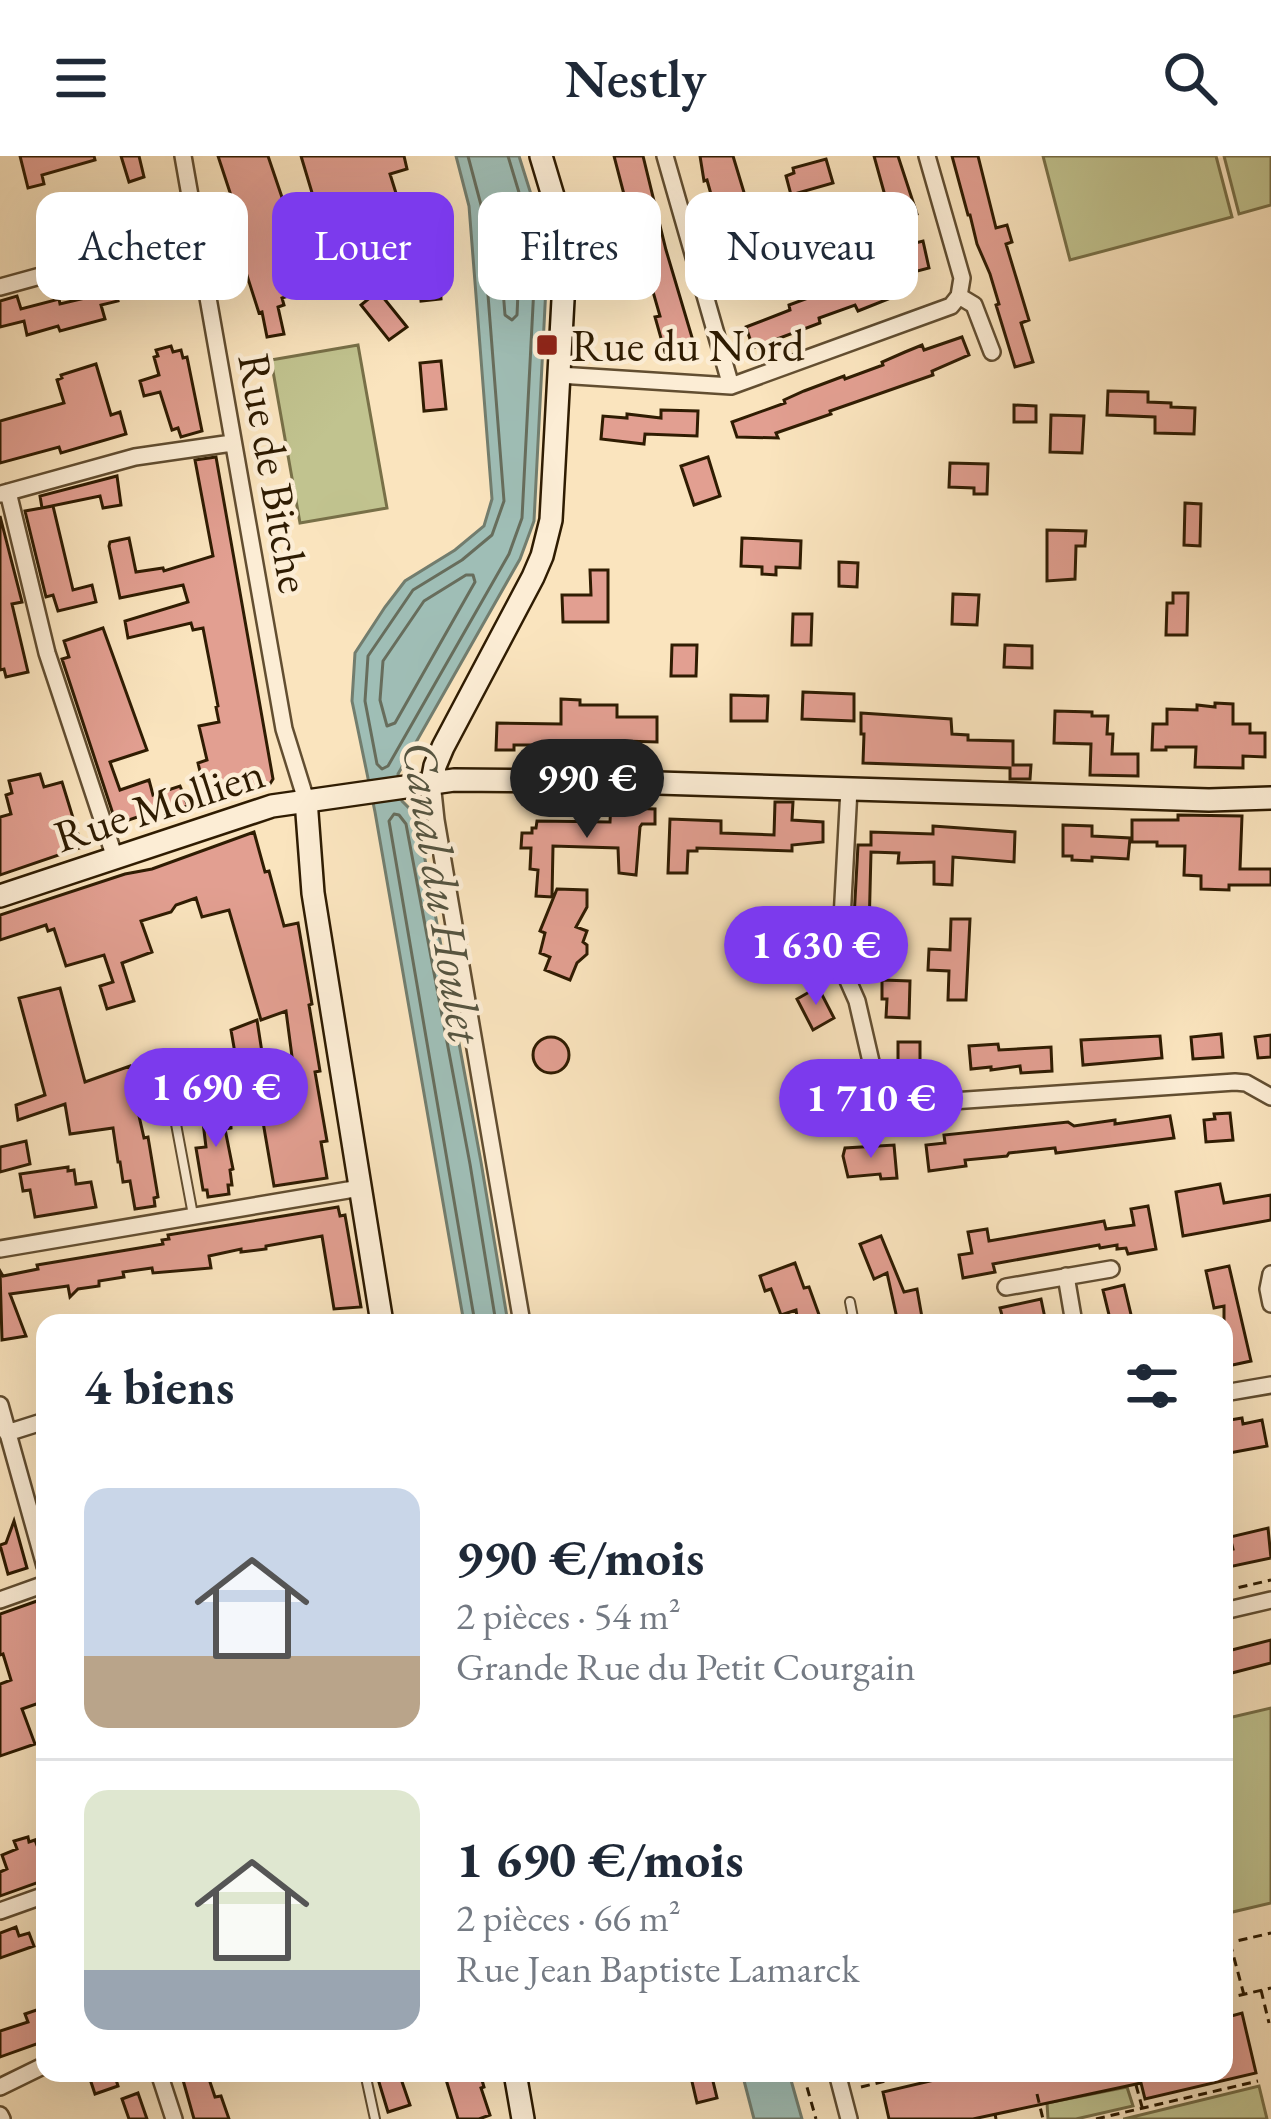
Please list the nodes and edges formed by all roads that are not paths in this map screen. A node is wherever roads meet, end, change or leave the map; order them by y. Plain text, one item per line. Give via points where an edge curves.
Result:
1 (183, 156) edge
2 (541, 156) edge
3 (665, 156) edge
4 (927, 156) edge
5 (190, 192) edge
6 (36, 277) edge
7 (0, 287) edge
8 (958, 296) junction
9 (208, 300) edge
10 (992, 352) dead end
11 (559, 375) junction
12 (730, 386) junction
13 (232, 443) junction
14 (4, 493) edge
15 (432, 782) junction
16 (849, 789) junction
17 (1271, 798) edge
18 (306, 800) junction
19 (115, 858) junction
20 (0, 896) edge
21 (1271, 1097) edge
22 (176, 1124) dead end
23 (360, 1188) junction
24 (194, 1216) junction
25 (0, 1250) edge
26 (1112, 1268) dead end
27 (1271, 1274) edge
28 (1066, 1276) junction
29 (1006, 1287) dead end
30 (850, 1302) dead end
31 (1271, 1304) edge
32 (381, 1314) edge
33 (520, 1314) edge
34 (852, 1314) edge
35 (1072, 1314) edge
36 (1271, 1385) edge
37 (1233, 1392) edge
38 (0, 1406) edge
39 (36, 1424) edge
40 (7, 1433) junction
41 (36, 1534) edge
42 (36, 1587) edge
43 (0, 1600) edge
44 (1271, 1600) edge
45 (1233, 1609) edge
46 (36, 1898) edge
47 (0, 1910) edge
48 (36, 2069) edge
49 (162, 2082) edge
50 (367, 2082) edge
51 (517, 2082) edge
52 (840, 2082) edge
53 (0, 2087) edge
54 (174, 2119) edge
55 (375, 2119) edge
56 (524, 2119) edge
57 (849, 2119) edge

1 - 5 street, Rue de Bitche
2 - 11 street via 564,246
3 - 12 street
4 - 8 street via 962,278
6 - 7 street
8 - 10 street via 974,305
8 - 12 street via 950,306
9 - 13 street, Rue de Bitche
11 - 12 street
11 - 15 street via 542,556
13 - 14 street via 135,457
13 - 18 street, Rue de Bitche via 284,729
14 - 19 street via 46,653
15 - 16 street, Rue Mollien
15 - 18 street, Rue Mollien
15 - 33 street
16 - 17 street, Rue Mollien
16 - 21 street via 840,956 874,1079 887,1098 908,1104 1234,1082
18 - 19 street, Rue Mollien
18 - 23 street
19 - 20 street, Rue Mollien
22 - 24 lane
23 - 24 street
23 - 32 street
24 - 25 street
26 - 28 street
27 - 31 street
28 - 29 street
28 - 35 street
30 - 34 lane
36 - 37 street
38 - 40 street
39 - 40 street
40 - 41 street
42 - 43 street
44 - 45 street
46 - 47 street
48 - 53 street
49 - 54 street
50 - 55 lane
51 - 56 street
52 - 57 street

